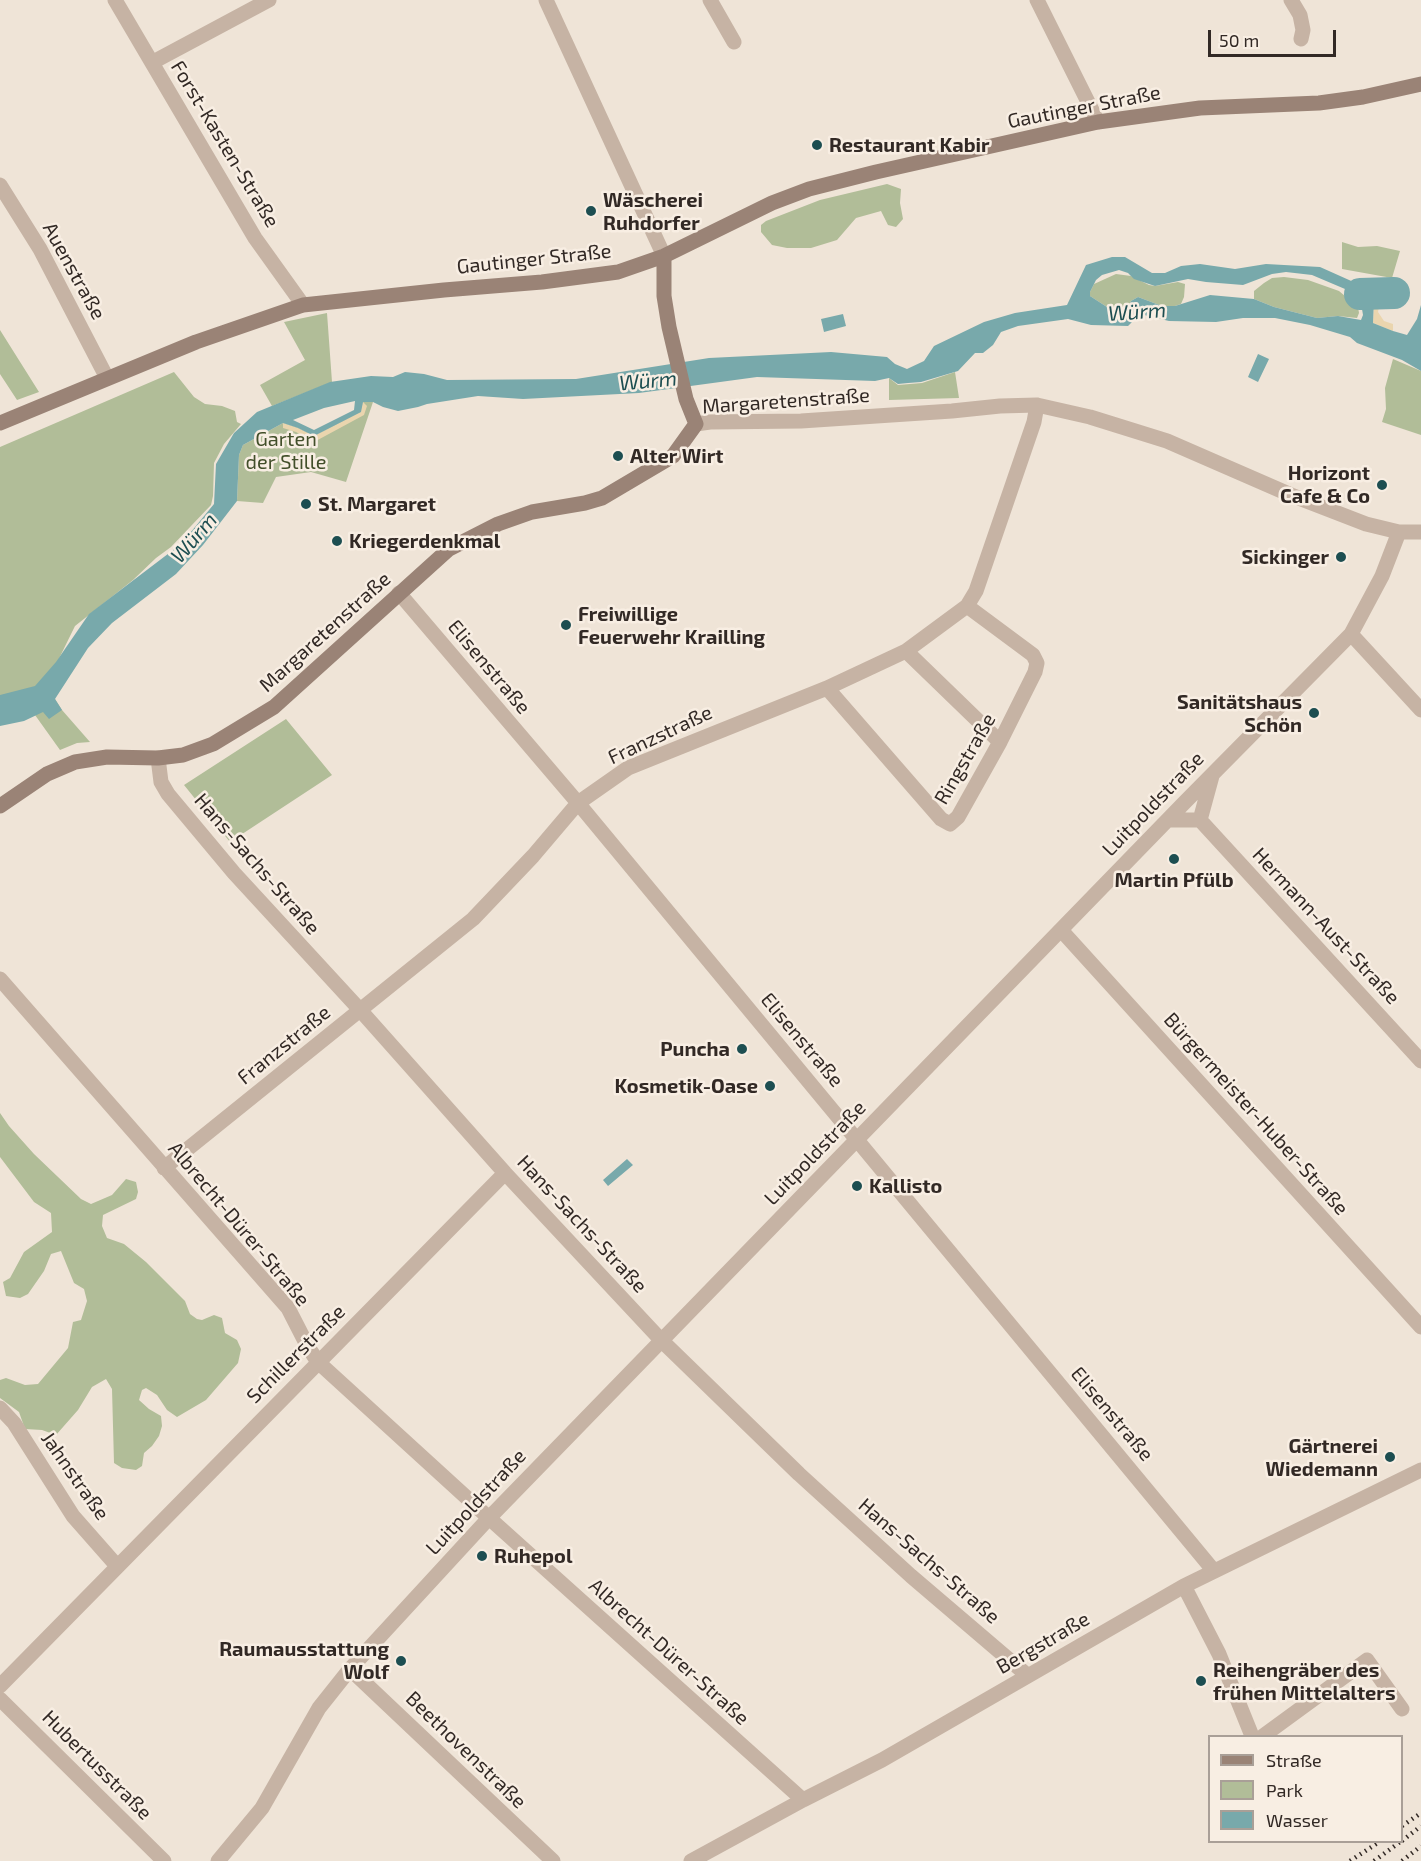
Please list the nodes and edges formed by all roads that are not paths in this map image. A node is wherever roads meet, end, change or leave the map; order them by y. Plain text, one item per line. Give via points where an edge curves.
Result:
1 (116, 0) edge
2 (269, 0) edge
3 (546, 0) edge
4 (710, 0) edge
5 (1037, 0) edge
6 (1292, 0) edge
7 (1301, 39) dead end
8 (734, 42) dead end
9 (153, 62) junction
10 (1421, 84) edge
11 (1098, 122) junction
12 (0, 186) edge
13 (664, 255) junction
14 (303, 305) junction
15 (107, 378) junction
16 (1037, 405) junction
17 (0, 423) edge
18 (696, 424) junction
19 (1399, 532) junction
20 (1421, 532) edge
21 (399, 593) junction
22 (967, 606) junction
23 (1351, 634) junction
24 (906, 651) junction
25 (827, 688) junction
26 (1421, 710) edge
27 (1000, 742) junction
28 (158, 758) junction
29 (1213, 774) junction
30 (578, 803) junction
31 (0, 806) edge
32 (1168, 820) junction
33 (1200, 820) junction
34 (1061, 930) junction
35 (0, 979) edge
36 (361, 1011) junction
37 (1421, 1061) edge
38 (858, 1140) junction
39 (165, 1168) junction
40 (505, 1173) junction
41 (1421, 1327) edge
42 (661, 1340) junction
43 (318, 1362) junction
44 (0, 1408) edge
45 (1421, 1470) edge
46 (489, 1518) junction
47 (117, 1566) junction
48 (1214, 1571) junction
49 (1184, 1586) junction
50 (350, 1669) junction
51 (1027, 1675) junction
52 (0, 1686) edge
53 (0, 1699) edge
54 (1402, 1709) dead end
55 (1251, 1735) edge
56 (1266, 1735) edge
57 (802, 1800) junction
58 (164, 1861) edge
59 (218, 1861) edge
60 (553, 1861) edge
61 (691, 1861) edge

1 - 9 street, Forst-Kasten-Straße
2 - 9 street
3 - 13 street
4 - 8 street
5 - 11 street
6 - 7 street via 1300,15
9 - 14 street, Forst-Kasten-Straße via 255,238
10 - 11 main road, Gautinger Straße via 1319,103 1200,108
11 - 13 main road, Gautinger Straße via 809,189
12 - 15 street, Auenstraße via 40,249
13 - 14 main road, Gautinger Straße via 618,272
13 - 18 main road via 664,296 686,399
14 - 15 main road, Gautinger Straße
15 - 17 main road, Gautinger Straße
16 - 18 street, Margaretenstraße
16 - 19 street, Margaretenstraße via 1167,441 1301,500
16 - 22 street, Franzstraße via 976,591
18 - 21 main road, Margaretenstraße via 673,456 602,498 532,512 481,532 449,549
19 - 20 street, Margaretenstraße
19 - 23 street, Luitpoldstraße via 1382,576
21 - 28 main road, Margaretenstraße via 274,707 213,744 183,755
21 - 30 street, Elisenstraße
22 - 24 street, Franzstraße
22 - 27 street, Ringstraße via 1033,655 1037,663
23 - 26 street
23 - 29 street, Luitpoldstraße
24 - 25 street, Franzstraße
24 - 27 street
25 - 27 street, Ringstraße via 940,819 950,824 958,817
25 - 30 street, Franzstraße via 628,768
28 - 31 main road, Margaretenstraße via 107,757 75,762 47,774
28 - 36 street, Hans-Sachs-Straße via 161,782 168,794 234,873
29 - 32 street, Luitpoldstraße
29 - 33 street
30 - 36 street, Franzstraße via 473,919
30 - 38 street, Elisenstraße
32 - 33 street
32 - 34 street, Luitpoldstraße
33 - 37 street, Hermann-Aust-Straße
34 - 38 street, Luitpoldstraße
34 - 41 street, Bürgermeister-Huber-Straße
35 - 39 street, Albrecht-Dürer-Straße
36 - 39 street, Franzstraße
36 - 40 street, Hans-Sachs-Straße
38 - 42 street, Luitpoldstraße
38 - 48 street, Elisenstraße
39 - 43 street, Albrecht-Dürer-Straße via 288,1308
40 - 42 street, Hans-Sachs-Straße
40 - 43 street, Schillerstraße
42 - 46 street, Luitpoldstraße
42 - 51 street, Hans-Sachs-Straße via 894,1561
43 - 46 street, Albrecht-Dürer-Straße
43 - 47 street, Schillerstraße
44 - 47 street, Jahnstraße via 73,1516
45 - 48 street, Bergstraße
46 - 50 street, Luitpoldstraße
46 - 57 street, Albrecht-Dürer-Straße
47 - 52 street, Schillerstraße
48 - 49 street, Bergstraße
49 - 51 street, Bergstraße
49 - 55 street via 1219,1654
50 - 59 street, Luitpoldstraße via 319,1708 262,1808
50 - 60 street, Beethovenstraße
51 - 57 street, Bergstraße via 967,1713
53 - 58 street, Hubertusstraße
54 - 56 street via 1367,1660
57 - 61 street, Bergstraße

